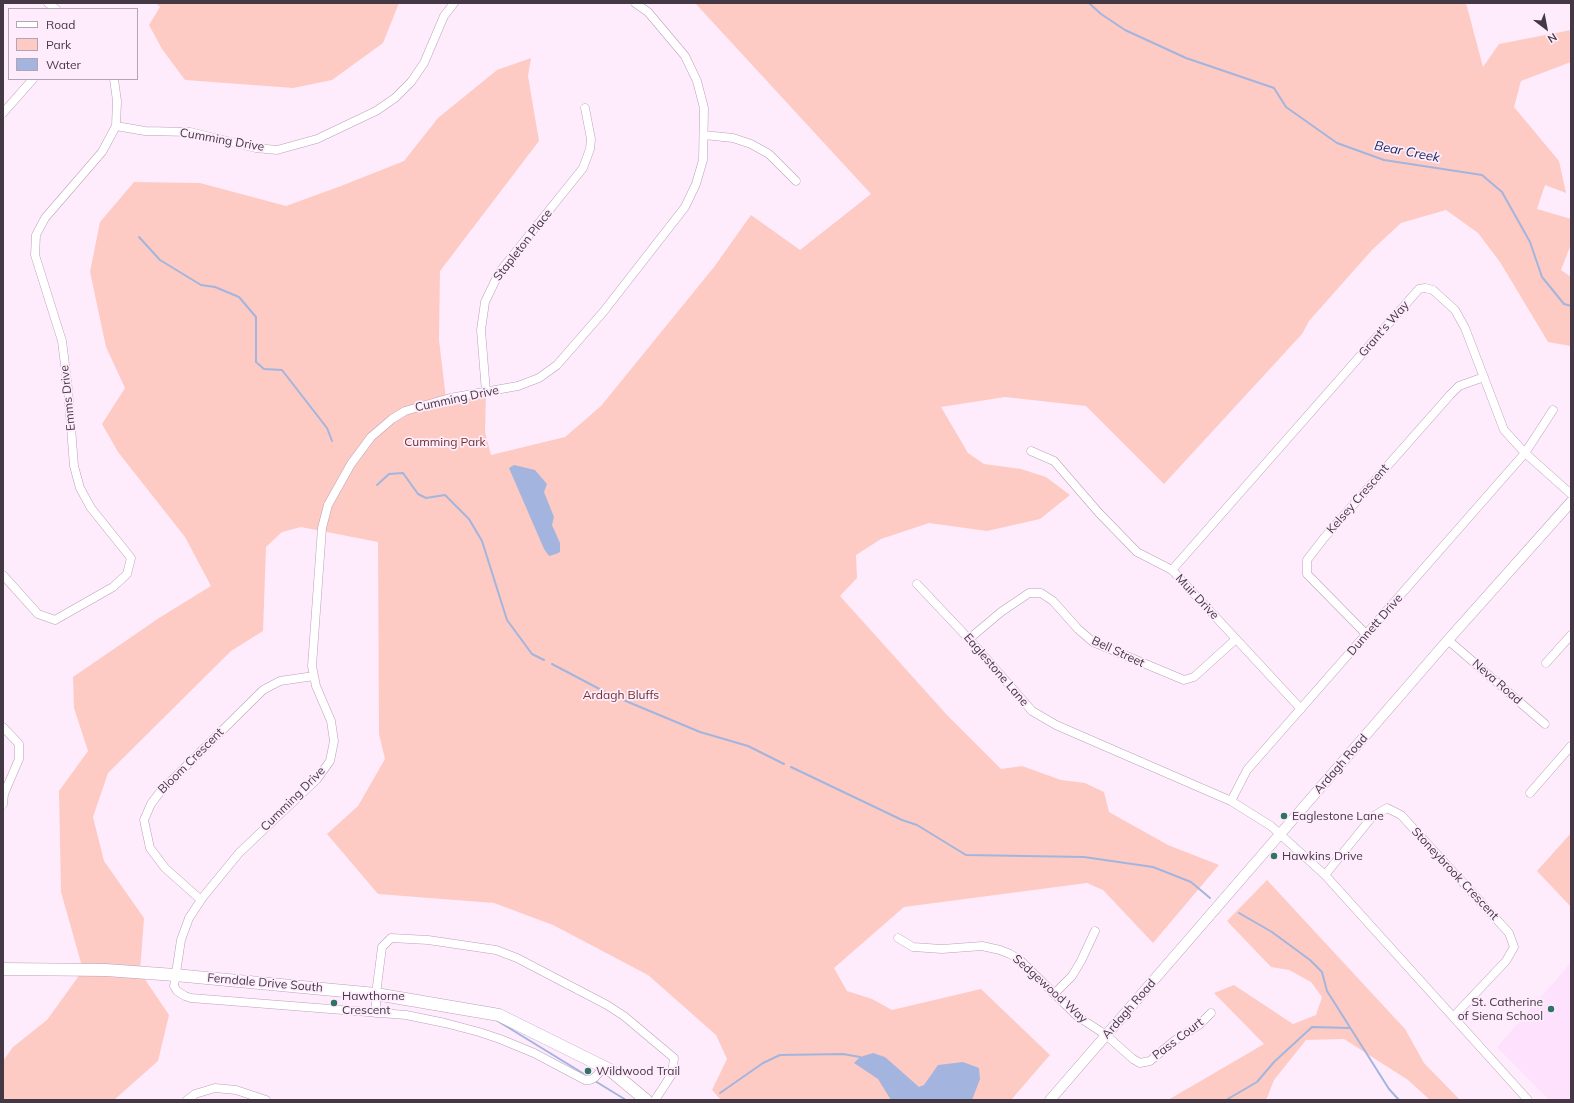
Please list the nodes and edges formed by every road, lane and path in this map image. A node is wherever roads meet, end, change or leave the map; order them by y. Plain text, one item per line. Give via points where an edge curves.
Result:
1 (454, 3) edge
2 (635, 3) edge
3 (32, 80) edge
4 (114, 80) edge
5 (585, 108) dead end
6 (3, 113) edge
7 (116, 126) junction
8 (704, 135) junction
9 (796, 181) dead end
10 (1484, 377) junction
11 (486, 392) junction
12 (1553, 410) dead end
13 (1031, 451) dead end
14 (1525, 453) junction
15 (1571, 494) edge
16 (1571, 502) edge
17 (1172, 570) junction
18 (3, 576) edge
19 (917, 584) dead end
20 (1366, 634) junction
21 (1571, 635) edge
22 (1236, 638) junction
23 (969, 640) junction
24 (1448, 640) junction
25 (1546, 663) dead end
26 (314, 676) junction
27 (1300, 709) junction
28 (1545, 724) dead end
29 (3, 727) edge
30 (1571, 746) edge
31 (1530, 793) dead end
32 (1231, 801) junction
33 (3, 804) edge
34 (1280, 834) junction
35 (1325, 875) junction
36 (201, 900) junction
37 (1095, 930) dead end
38 (898, 938) dead end
39 (3, 970) edge
40 (175, 975) junction
41 (376, 994) junction
42 (1054, 994) junction
43 (376, 1013) junction
44 (1211, 1013) dead end
45 (1452, 1017) junction
46 (1106, 1035) junction
47 (604, 1068) junction
48 (187, 1100) edge
49 (266, 1100) edge
50 (646, 1100) edge
51 (655, 1100) edge
52 (1050, 1100) edge
53 (1528, 1100) edge

1 - 7 street, Cumming Drive via 444,16 424,63 411,82 395,98 317,139 277,150 256,148 190,132 145,131
2 - 8 street, Cumming Drive via 648,12 685,56 697,81 704,108
3 - 6 street
4 - 7 street, Emms Drive via 117,101
5 - 11 street, Stapleton Place via 591,139 589,154 583,168 502,269 485,302 481,330
7 - 18 street, Emms Drive via 102,152 45,218 36,235 35,255 62,341 74,466 80,488 91,508 131,558 127,574 113,587 55,620 38,614
8 - 9 street via 733,138 751,144 769,154
8 - 11 street, Cumming Drive via 703,160 696,184 685,207 604,311 557,365 539,378 518,386
10 - 14 street, Grant's Way via 1504,430
10 - 17 street, Grant's Way via 1465,328 1455,310 1433,290 1419,289
10 - 20 street, Kelsey Crescent via 1460,386 1450,395 1307,560 1307,574
11 - 26 street, Cumming Drive via 404,410 371,437 350,464 328,505 322,528 312,666
12 - 14 street, Dunnett Drive
13 - 17 street, Muir Drive via 1054,461 1137,552
14 - 15 street, Grant's Way
14 - 20 street, Dunnett Drive
16 - 24 street, Ardagh Road
17 - 22 street, Muir Drive
19 - 23 street, Eaglestone Lane
20 - 27 street, Dunnett Drive
21 - 25 street
22 - 23 street, Bell Street via 1194,677 1184,680 1093,642 1053,601 1041,592 1035,592 1029,593 1001,612
22 - 27 street, Muir Drive
23 - 32 street, Eaglestone Lane via 1038,715
24 - 28 street, Neva Road
24 - 34 street, Ardagh Road
26 - 36 street, Cumming Drive via 331,721 334,741 330,761 317,779 239,853
26 - 36 street, Bloom Crescent via 280,681 263,690 151,804 144,820 150,848 165,868
27 - 32 street, Dunnett Drive via 1247,770
29 - 33 street via 19,744 19,759 4,794
30 - 31 street
32 - 34 street, Eaglestone Lane
34 - 35 street
34 - 46 street, Ardagh Road
35 - 45 street
35 - 45 street, Stoneybrook Crescent via 1372,817 1387,808 1401,815 1509,933 1514,947 1506,961
36 - 40 street, Cumming Drive via 189,918 181,940
37 - 42 street via 1072,976
38 - 42 street, Sedgewood Way via 913,947 942,949 982,946 1000,950 1020,960
39 - 40 main road, Ferndale Drive South via 106,970
40 - 41 main road, Ferndale Drive South
40 - 43 street via 174,986 177,991 191,998
41 - 43 street
41 - 47 main road, Ferndale Drive South via 499,1015
41 - 51 street via 382,947 391,938 428,940 496,950 517,958 607,1005 674,1058 672,1074
42 - 46 street, Sedgewood Way via 1077,1016
43 - 47 street via 406,1015 479,1032 534,1053 585,1080 594,1078
44 - 46 street, Pass Court via 1199,1025 1145,1063 1136,1062
45 - 53 street
46 - 52 street, Ardagh Road
47 - 50 main road, Ferndale Drive South
48 - 49 street via 195,1094 215,1088 236,1090

